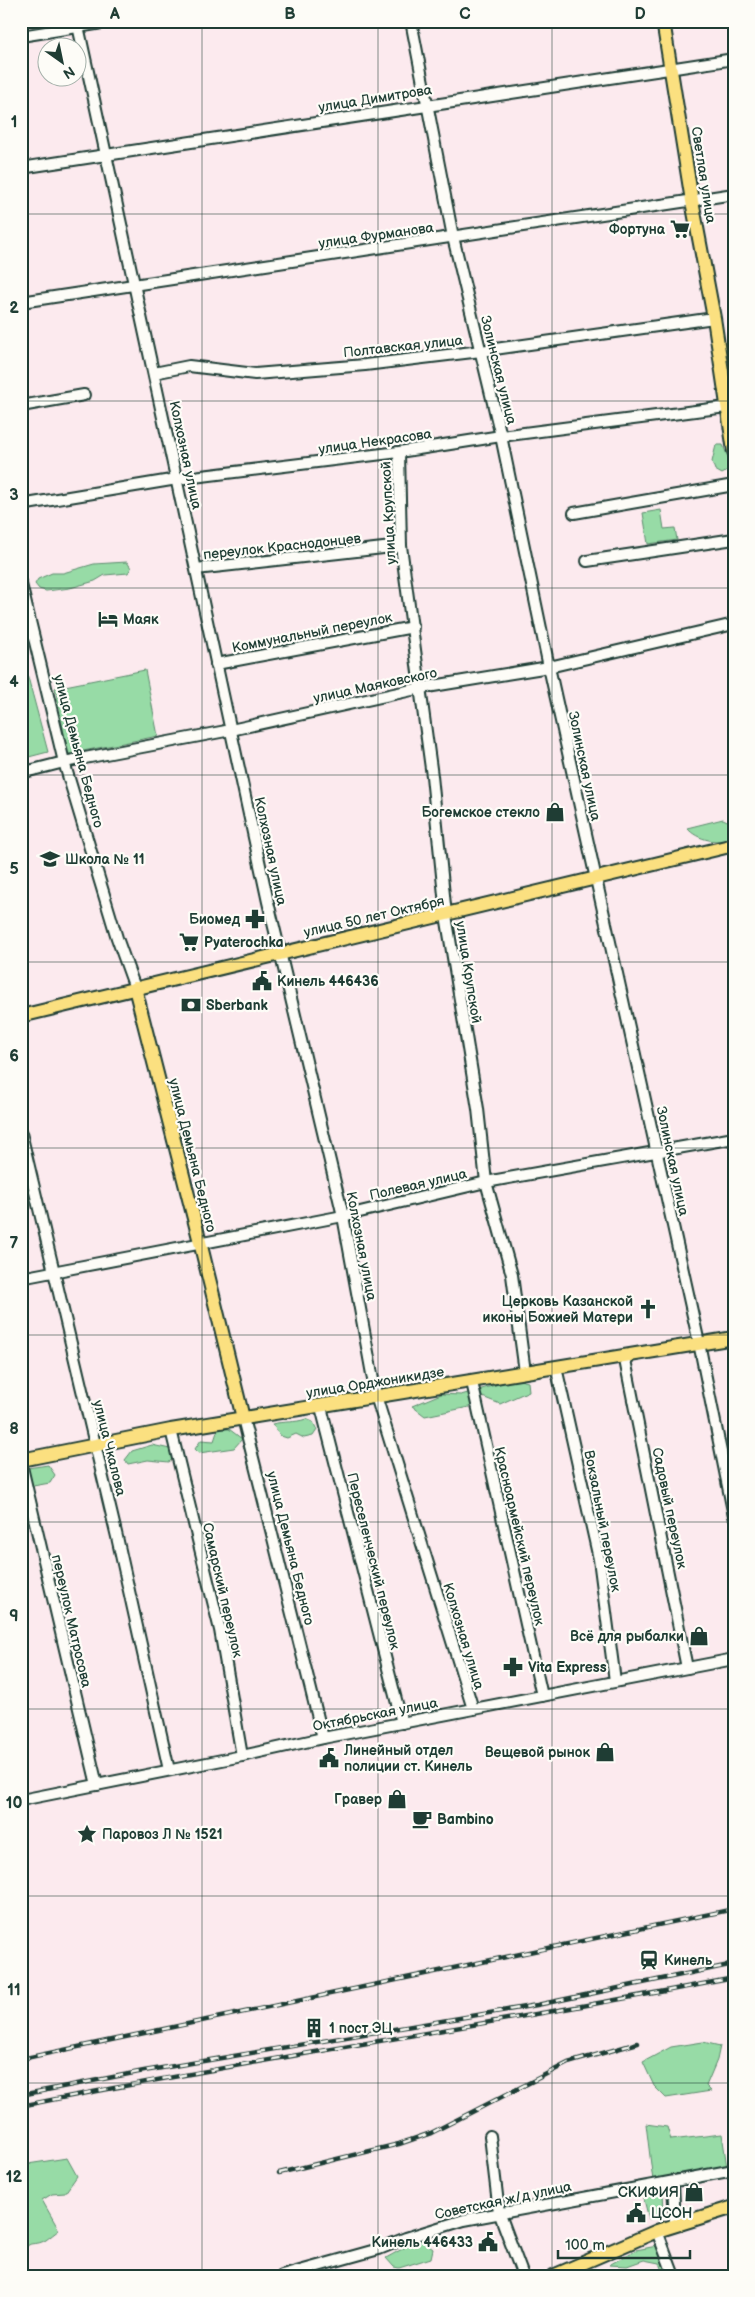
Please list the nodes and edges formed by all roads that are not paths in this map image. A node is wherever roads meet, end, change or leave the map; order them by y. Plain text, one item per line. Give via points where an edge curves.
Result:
1 (115, 21) edge
2 (411, 21) edge
3 (663, 21) edge
4 (77, 24) edge
5 (21, 36) edge
6 (734, 59) edge
7 (671, 68) junction
8 (427, 104) junction
9 (106, 154) junction
10 (21, 168) edge
11 (734, 194) edge
12 (692, 201) junction
13 (453, 237) junction
14 (132, 284) junction
15 (21, 302) edge
16 (714, 318) junction
17 (481, 351) junction
18 (154, 373) junction
19 (84, 394) dead end
20 (21, 406) edge
21 (730, 407) edge
22 (501, 436) junction
23 (734, 451) edge
24 (399, 452) junction
25 (177, 479) junction
26 (734, 485) edge
27 (21, 505) edge
28 (574, 513) dead end
29 (734, 539) edge
30 (401, 546) junction
31 (587, 562) dead end
32 (196, 569) junction
33 (21, 584) edge
34 (734, 624) edge
35 (413, 627) junction
36 (216, 664) junction
37 (550, 667) junction
38 (420, 688) junction
39 (231, 730) junction
40 (64, 762) junction
41 (21, 773) edge
42 (734, 845) edge
43 (596, 879) junction
44 (446, 915) junction
45 (279, 952) junction
46 (135, 988) junction
47 (21, 1016) edge
48 (21, 1133) edge
49 (734, 1138) edge
50 (658, 1152) junction
51 (486, 1182) junction
52 (343, 1216) junction
53 (200, 1242) junction
54 (53, 1272) junction
55 (21, 1278) edge
56 (734, 1338) edge
57 (699, 1343) junction
58 (624, 1355) junction
59 (556, 1367) junction
60 (525, 1372) junction
61 (472, 1382) junction
62 (376, 1396) junction
63 (320, 1407) junction
64 (243, 1418) junction
65 (171, 1430) junction
66 (95, 1445) junction
67 (21, 1461) edge
68 (734, 1516) edge
69 (734, 1658) edge
70 (687, 1668) junction
71 (616, 1681) junction
72 (542, 1696) junction
73 (473, 1709) junction
74 (402, 1723) junction
75 (323, 1738) junction
76 (242, 1756) junction
77 (169, 1770) junction
78 (97, 1785) junction
79 (21, 1800) edge
80 (490, 2136) dead end
81 (734, 2170) edge
82 (673, 2182) junction
83 (734, 2207) edge
84 (499, 2212) junction
85 (675, 2224) junction
86 (657, 2231) junction
87 (282, 2276) edge
88 (523, 2276) edge
89 (553, 2276) edge
90 (674, 2276) edge

1 - 4 street
2 - 8 street, Золинская улица
3 - 7 main road, Светлая улица
4 - 5 street
4 - 9 street, Колхозная улица
6 - 7 street, улица Димитрова
7 - 8 street, улица Димитрова
7 - 12 main road, Светлая улица
8 - 9 street, улица Димитрова
8 - 13 street, Золинская улица
9 - 10 street, улица Димитрова
9 - 14 street, Колхозная улица
11 - 12 street, улица Фурманова
12 - 13 street, улица Фурманова
12 - 16 main road, Светлая улица
13 - 14 street, улица Фурманова
13 - 17 street, Золинская улица
14 - 15 street, улица Фурманова
14 - 18 street, Колхозная улица
16 - 17 street, Полтавская улица
16 - 21 main road, Светлая улица
17 - 18 street, Полтавская улица via 255,374 189,366
17 - 22 street, Золинская улица
18 - 25 street, Колхозная улица
19 - 20 street
21 - 22 street, улица Некрасова
21 - 23 main road, Светлая улица
22 - 24 street, улица Некрасова
22 - 37 street, Золинская улица
24 - 25 street, улица Некрасова
24 - 30 street, улица Крупской
25 - 27 street, улица Некрасова
25 - 32 street, Колхозная улица
26 - 28 street
29 - 31 street
30 - 32 street, переулок Краснодонцев
30 - 35 street, улица Крупской
32 - 36 street, Колхозная улица
33 - 40 street, улица Демьяна Бедного
34 - 37 street, улица Маяковского
35 - 36 street, Коммунальный переулок
35 - 38 street, улица Крупской
36 - 39 street, Колхозная улица
37 - 38 street, улица Маяковского
37 - 43 street, Золинская улица
38 - 39 street, улица Маяковского
38 - 44 street, улица Крупской
39 - 40 street, улица Маяковского
39 - 45 street, Колхозная улица
40 - 41 street, улица Маяковского
40 - 46 street, улица Демьяна Бедного
42 - 43 main road, улица 50 лет Октября
43 - 44 main road, улица 50 лет Октября
43 - 50 street, Золинская улица
44 - 45 main road, улица 50 лет Октября
44 - 51 street, улица Крупской via 478,1109
45 - 46 main road, улица 50 лет Октября
45 - 52 street, Колхозная улица
46 - 47 main road, улица 50 лет Октября
46 - 53 main road, улица Демьяна Бедного
48 - 54 street, улица Чкалова
49 - 50 street, Полевая улица
50 - 51 street, Полевая улица
50 - 57 street, Золинская улица
51 - 52 street, Полевая улица
51 - 60 street, улица Крупской via 512,1275
52 - 53 street, Полевая улица
52 - 62 street, Колхозная улица
53 - 54 street, Полевая улица
53 - 64 main road, улица Демьяна Бедного
54 - 55 street, Полевая улица
54 - 66 street, улица Чкалова
56 - 57 main road, улица Орджоникидзе
57 - 58 main road, улица Орджоникидзе
57 - 68 street, Золинская улица
58 - 59 main road, улица Орджоникидзе
58 - 70 street, Садовый переулок
59 - 60 main road, улица Орджоникидзе
59 - 71 street, Вокзальный переулок via 599,1559
60 - 61 main road, улица Орджоникидзе
61 - 62 main road, улица Орджоникидзе
61 - 72 street, Красноармейский переулок
62 - 63 main road, улица Орджоникидзе
62 - 73 street, Колхозная улица
63 - 64 main road, улица Орджоникидзе
63 - 74 street, Переселенческий переулок
64 - 65 main road, улица Орджоникидзе
64 - 75 street, улица Демьяна Бедного
65 - 66 main road, улица Орджоникидзе
65 - 76 street, Самарский переулок via 220,1630
66 - 67 main road, улица Орджоникидзе
66 - 77 street, улица Чкалова
67 - 78 street, переулок Матросова
69 - 70 street, Октябрьская улица
70 - 71 street, Октябрьская улица
71 - 72 street, Октябрьская улица
72 - 73 street, Октябрьская улица
73 - 74 street, Октябрьская улица
74 - 75 street, Октябрьская улица
75 - 76 street, Октябрьская улица
76 - 77 street, Октябрьская улица
77 - 78 street, Октябрьская улица
78 - 79 street, Октябрьская улица
80 - 84 street
81 - 82 street, Советская ж/д улица
82 - 84 street, Советская ж/д улица
82 - 85 street
83 - 85 main road
84 - 87 street, Советская ж/д улица
84 - 88 street
85 - 86 main road
86 - 89 main road
86 - 90 street

